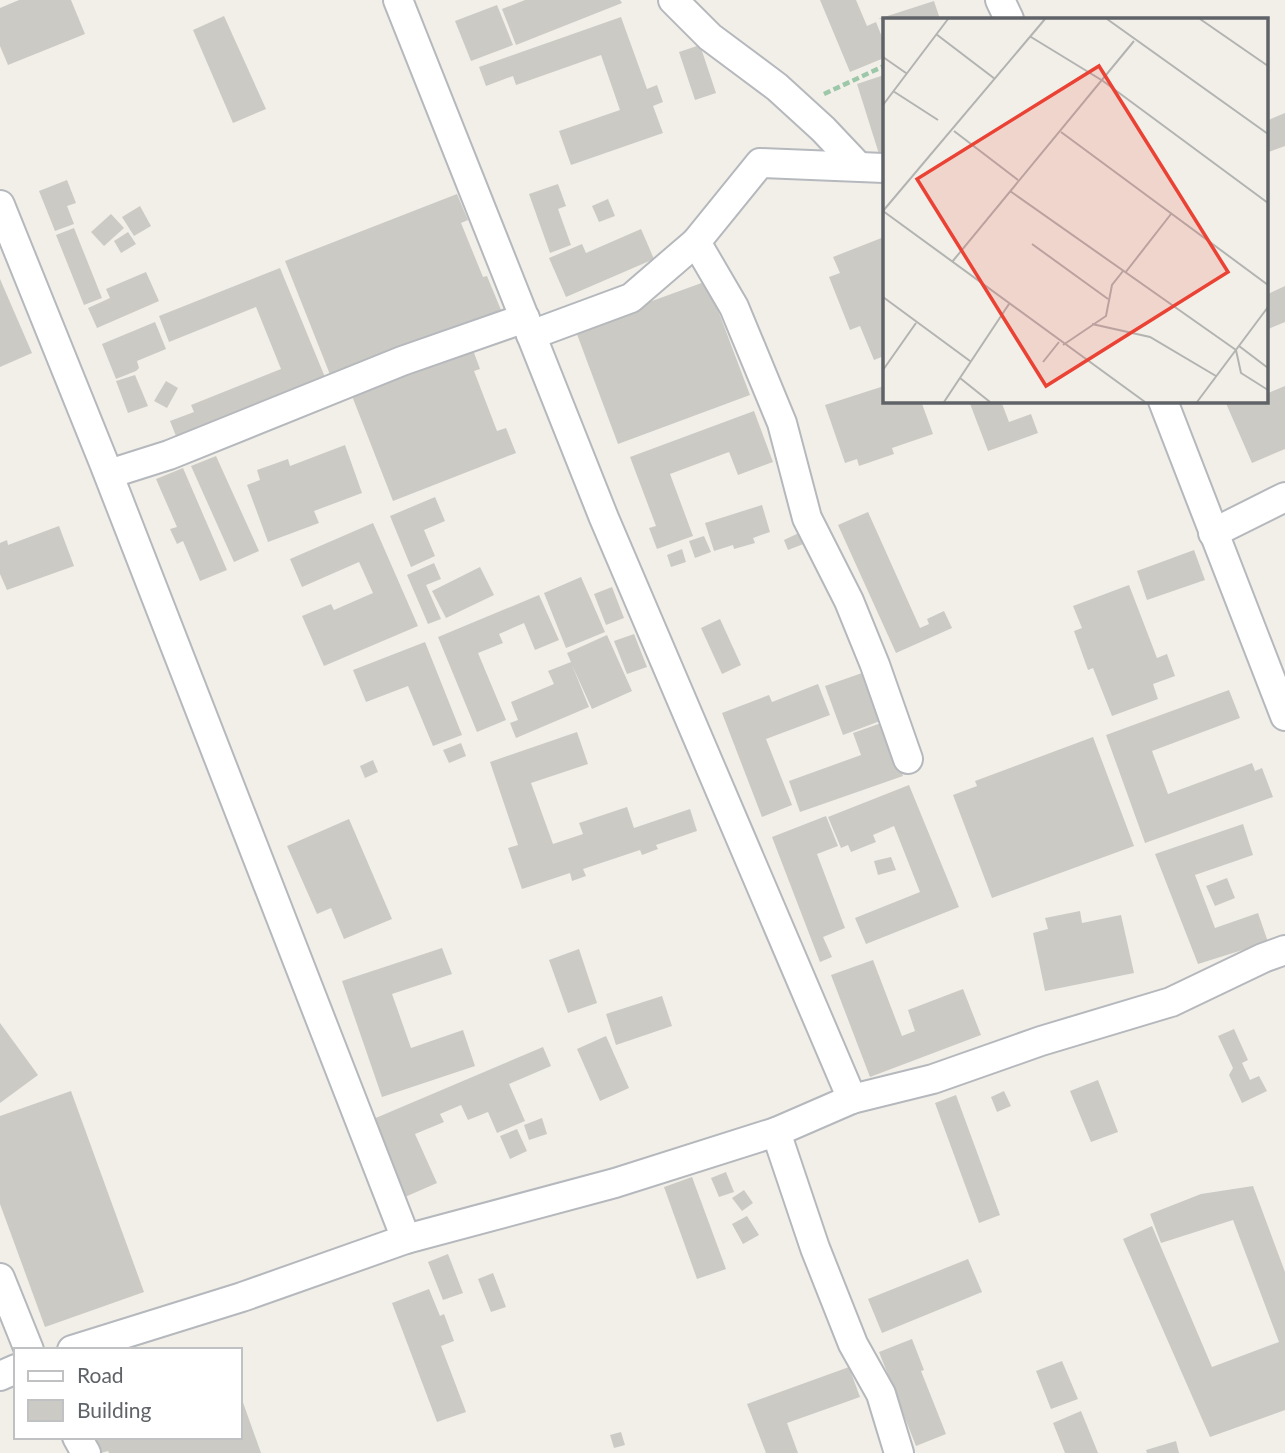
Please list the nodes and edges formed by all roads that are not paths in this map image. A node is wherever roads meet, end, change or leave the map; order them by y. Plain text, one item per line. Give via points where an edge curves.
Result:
1 (398, 0) edge
2 (673, 0) edge
3 (1000, 0) edge
4 (1009, 18) edge
5 (871, 167) edge
6 (0, 205) edge
7 (696, 242) junction
8 (528, 326) junction
9 (1163, 402) edge
10 (109, 474) junction
11 (1285, 497) edge
12 (1213, 533) junction
13 (1285, 716) edge
14 (908, 759) dead end
15 (1285, 950) edge
16 (852, 1098) junction
17 (776, 1132) junction
18 (406, 1239) junction
19 (0, 1278) edge
20 (28, 1348) edge
21 (78, 1348) edge
22 (899, 1453) edge

1 - 8 street
2 - 5 street via 710,37
3 - 4 street
5 - 7 street via 760,163
6 - 10 street
7 - 8 street via 631,298
7 - 14 street via 734,307 782,423 807,518 849,601
8 - 10 street via 402,361 169,455
8 - 16 street via 604,518
9 - 12 street
10 - 18 street
11 - 12 street
12 - 13 street
15 - 16 street via 1171,1002 933,1079
16 - 17 street
17 - 18 street via 615,1183
17 - 22 street via 815,1248 853,1345 881,1394
18 - 21 street
19 - 20 street

